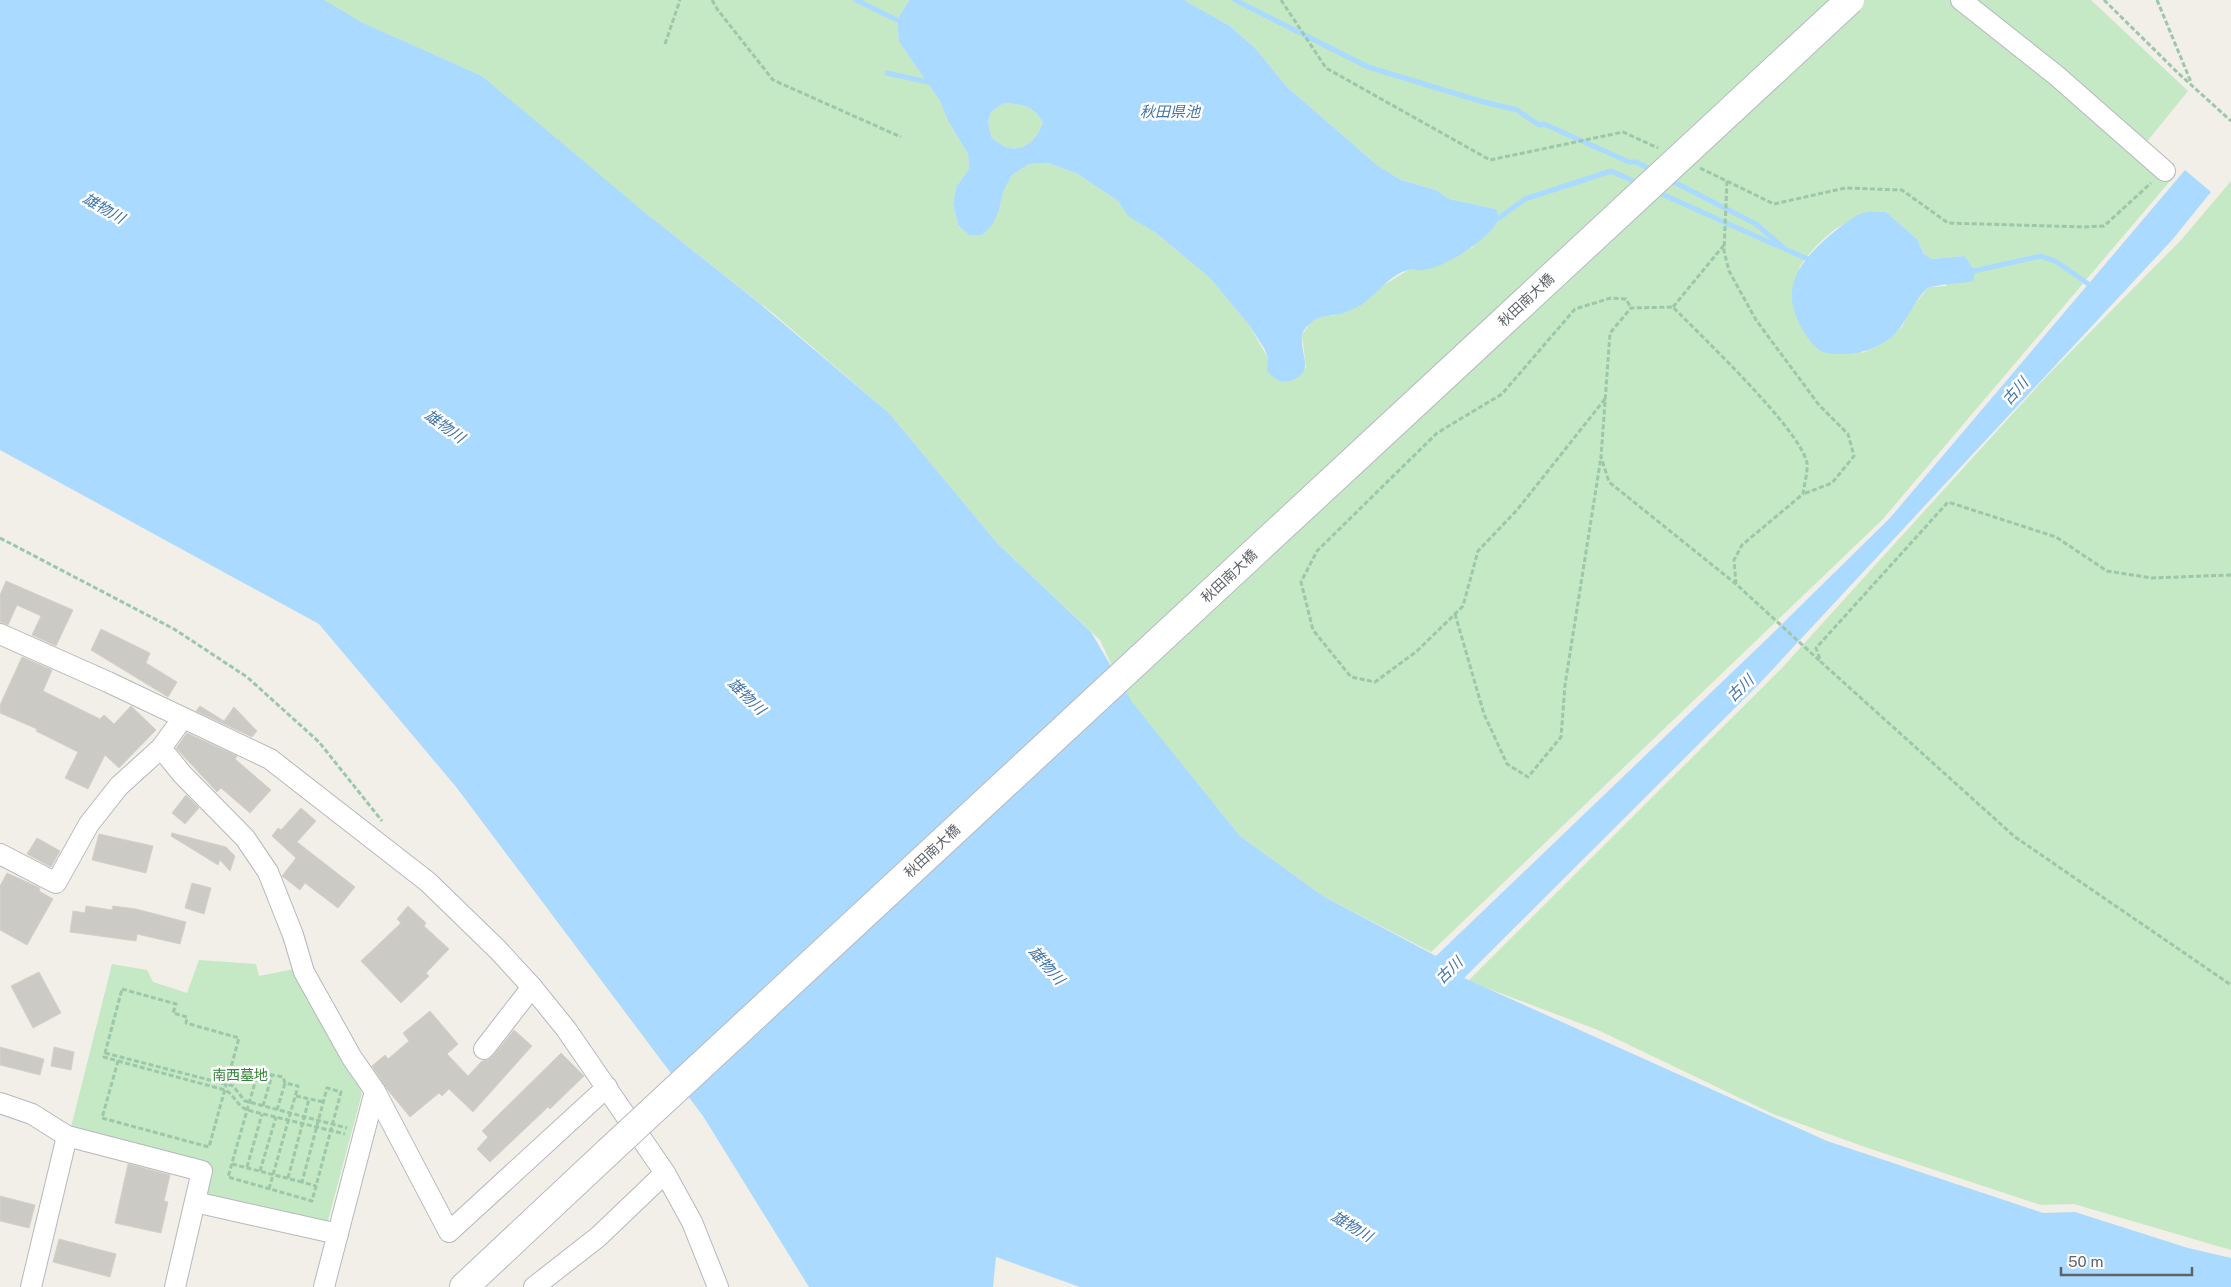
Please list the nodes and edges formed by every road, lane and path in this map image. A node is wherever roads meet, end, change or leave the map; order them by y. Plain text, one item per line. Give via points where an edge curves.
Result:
1 (680, 0) edge
2 (712, 0) edge
3 (1850, 0) edge
4 (1961, 0) edge
5 (2104, 0) edge
6 (2157, 0) edge
7 (665, 44) dead end
8 (2192, 85) junction
9 (2231, 121) edge
10 (901, 137) dead end
11 (2164, 171) dead end
12 (1727, 182) dead end
13 (1725, 244) junction
14 (1673, 307) junction
15 (1631, 308) junction
16 (1605, 399) junction
17 (1601, 457) junction
18 (1803, 494) junction
19 (0, 538) edge
20 (2231, 574) edge
21 (1736, 584) junction
22 (1454, 614) junction
23 (0, 634) edge
24 (1821, 662) junction
25 (183, 718) junction
26 (161, 748) junction
27 (385, 825) dead end
28 (0, 854) edge
29 (2231, 985) edge
30 (532, 987) junction
31 (484, 1049) dead end
32 (105, 1052) junction
33 (118, 1061) junction
34 (272, 1075) junction
35 (285, 1083) junction
36 (226, 1085) junction
37 (607, 1087) junction
38 (225, 1090) junction
39 (375, 1092) junction
40 (296, 1096) junction
41 (309, 1099) junction
42 (324, 1102) junction
43 (0, 1103) edge
44 (249, 1103) junction
45 (263, 1106) junction
46 (247, 1110) junction
47 (277, 1110) junction
48 (262, 1114) junction
49 (290, 1114) junction
50 (276, 1117) junction
51 (304, 1117) junction
52 (289, 1120) junction
53 (319, 1121) junction
54 (302, 1124) junction
55 (332, 1124) junction
56 (317, 1128) junction
57 (353, 1129) dead end
58 (330, 1131) junction
59 (351, 1135) dead end
60 (67, 1136) junction
61 (232, 1164) junction
62 (247, 1167) junction
63 (260, 1171) junction
64 (665, 1173) junction
65 (273, 1174) junction
66 (288, 1178) junction
67 (302, 1182) junction
68 (316, 1186) junction
69 (269, 1188) junction
70 (195, 1202) junction
71 (338, 1234) junction
72 (31, 1287) edge
73 (175, 1287) edge
74 (324, 1287) edge
75 (464, 1287) edge
76 (534, 1287) edge
77 (718, 1287) edge

1 - 7 path
2 - 10 path via 773,80
3 - 75 street, 秋田南大橋, bridge
4 - 11 street via 2058,76
5 - 8 path
6 - 8 path
8 - 9 path
12 - 13 path
13 - 14 path
13 - 18 path via 1729,271 1756,320 1820,405 1848,434 1854,456 1832,482
14 - 15 path
14 - 18 path via 1795,439 1807,464
15 - 16 path via 1610,333
15 - 22 path via 1626,299 1611,298 1575,309 1502,394 1438,433 1317,552 1301,582 1313,630 1351,677 1375,682 1417,651
16 - 17 path
16 - 22 path via 1517,510 1478,551 1463,606
17 - 21 path via 1609,482
17 - 22 path via 1565,685 1561,736 1528,778 1507,764 1484,714
18 - 21 path via 1742,545 1734,560
19 - 27 path via 174,630 247,677 319,742
20 - 24 path via 2152,578 2107,571 2056,537 1948,502 1816,648
21 - 24 path
23 - 25 street
24 - 29 path via 2015,837
25 - 26 street
25 - 30 street via 270,759 428,882
26 - 28 street via 119,786 95,817 56,883
26 - 39 street via 245,838 268,872 304,972
30 - 31 street
30 - 37 street
32 - 33 path via 104,1057
32 - 36 path
32 - 36 path via 122,989 176,1004 173,1014 187,1018 186,1024 239,1038
33 - 38 path
33 - 38 path via 102,1118 209,1146
34 - 35 path via 283,1077
34 - 44 path via 258,1072
34 - 45 path
35 - 40 path via 298,1086
35 - 47 path
36 - 38 path
36 - 44 path via 233,1086
37 - 39 street via 449,1232
37 - 64 street
38 - 46 path
39 - 71 street
40 - 41 path
40 - 49 path
41 - 42 path
41 - 51 path
42 - 53 path
42 - 55 path via 327,1088 341,1092
43 - 60 street via 32,1114
44 - 45 path
44 - 46 path
45 - 47 path
46 - 48 path
46 - 61 path
47 - 49 path
48 - 50 path
48 - 62 path
49 - 51 path
49 - 52 path
50 - 52 path
50 - 63 path
51 - 53 path
51 - 54 path
52 - 54 path
52 - 65 path
53 - 55 path
53 - 56 path
54 - 56 path
54 - 66 path
55 - 57 path
55 - 58 path
56 - 58 path
56 - 67 path
58 - 59 path
58 - 68 path
60 - 70 street via 202,1171
60 - 72 street
61 - 62 path
61 - 69 path via 228,1177
62 - 63 path
63 - 65 path
64 - 76 street via 598,1237
64 - 77 street via 692,1222
65 - 66 path
65 - 69 path
66 - 67 path
67 - 68 path
68 - 69 path via 312,1201
70 - 71 street
70 - 73 street
71 - 74 street

